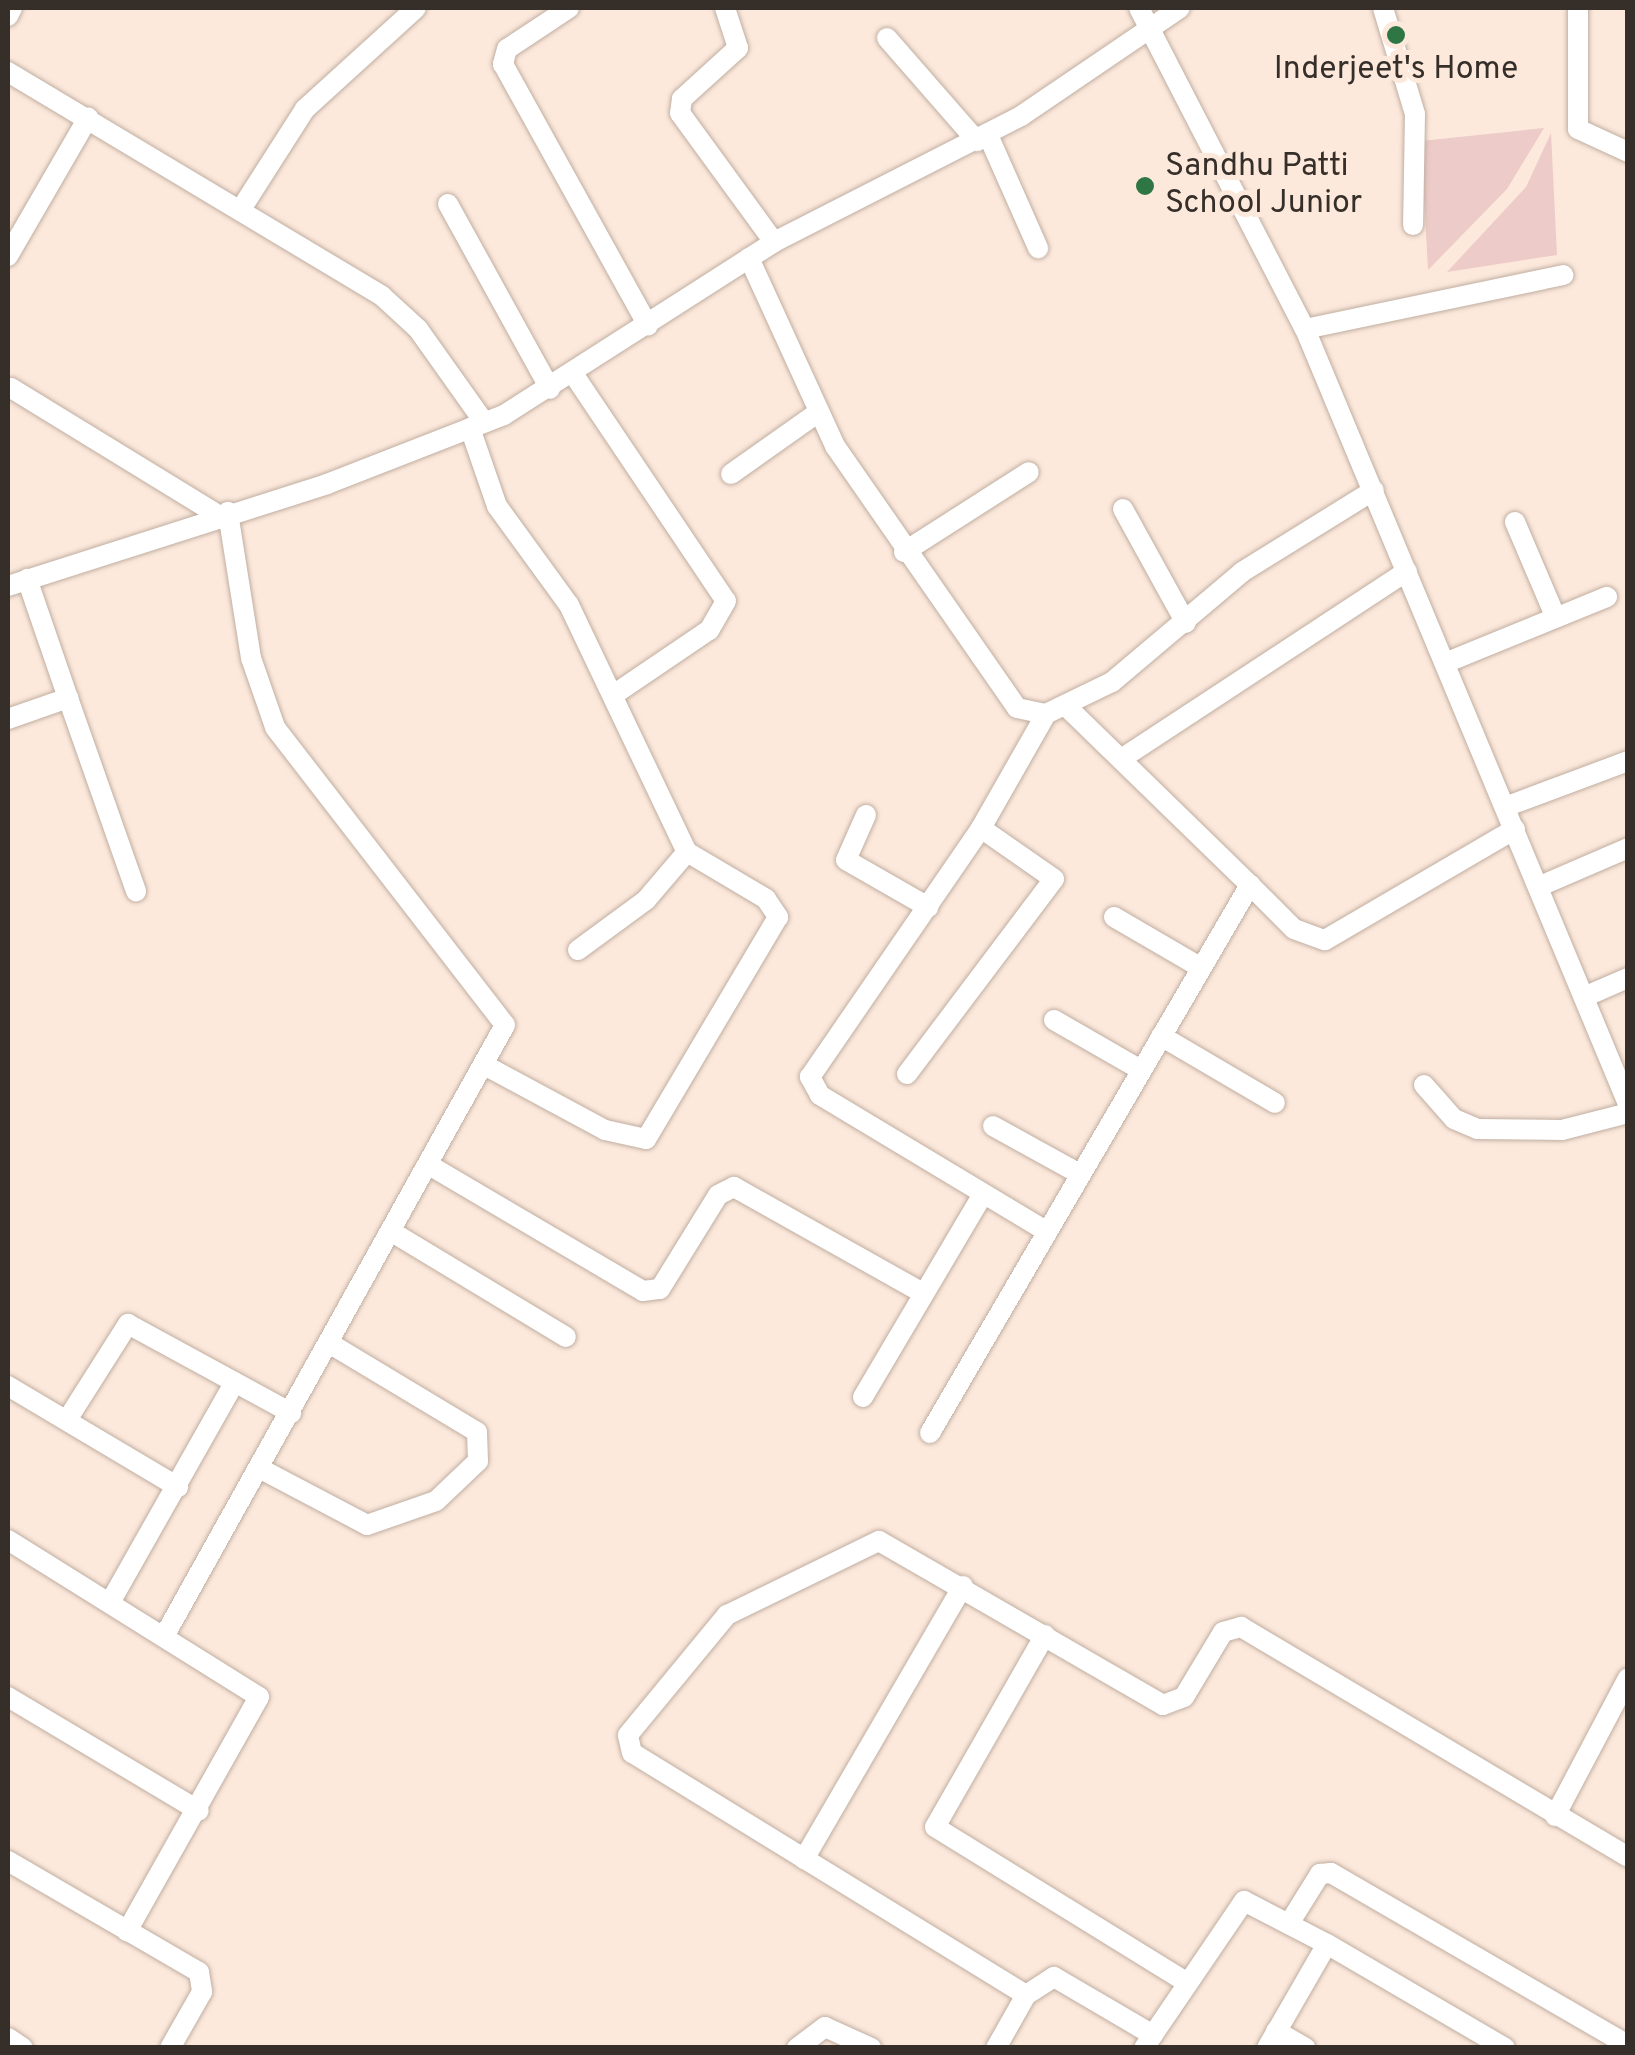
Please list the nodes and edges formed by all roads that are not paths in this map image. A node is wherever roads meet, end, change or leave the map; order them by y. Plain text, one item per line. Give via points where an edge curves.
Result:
1 (12, 8) edge
2 (416, 8) edge
3 (569, 8) edge
4 (725, 8) edge
5 (1180, 8) edge
6 (1383, 8) edge
7 (1578, 8) edge
8 (8, 16) edge
9 (1144, 17) edge
10 (887, 38) dead end
11 (8, 72) edge
12 (88, 118) junction
13 (982, 138) junction
14 (1627, 153) edge
15 (448, 204) dead end
16 (243, 206) junction
17 (1413, 225) dead end
18 (774, 242) junction
19 (1038, 248) dead end
20 (8, 256) edge
21 (748, 258) junction
22 (1563, 275) dead end
23 (648, 326) junction
24 (1306, 329) junction
25 (574, 375) junction
26 (11, 388) dead end
27 (550, 389) junction
28 (817, 414) junction
29 (477, 425) junction
30 (1029, 472) dead end
31 (732, 474) dead end
32 (1374, 490) junction
33 (1123, 509) dead end
34 (223, 514) junction
35 (1515, 522) dead end
36 (904, 552) junction
37 (1407, 571) junction
38 (17, 583) edge
39 (1607, 597) dead end
40 (1556, 618) junction
41 (1186, 623) junction
42 (1445, 663) junction
43 (615, 694) junction
44 (68, 698) junction
45 (1068, 708) junction
46 (1046, 714) junction
47 (8, 719) edge
48 (1120, 759) junction
49 (1628, 760) edge
50 (1506, 806) junction
51 (866, 815) dead end
52 (981, 828) junction
53 (1514, 829) junction
54 (1628, 848) edge
55 (687, 852) junction
56 (1250, 885) junction
57 (1538, 887) junction
58 (136, 891) dead end
59 (928, 907) junction
60 (1114, 917) dead end
61 (578, 950) dead end
62 (1200, 967) junction
63 (1628, 978) edge
64 (1584, 997) junction
65 (1054, 1020) dead end
66 (1161, 1036) junction
67 (486, 1066) junction
68 (1621, 1069) edge
69 (1142, 1070) junction
70 (907, 1074) dead end
71 (1424, 1085) dead end
72 (1275, 1103) dead end
73 (1628, 1104) edge
74 (1628, 1113) edge
75 (993, 1126) dead end
76 (429, 1164) junction
77 (1080, 1174) junction
78 (982, 1196) junction
79 (392, 1232) junction
80 (1046, 1232) junction
81 (922, 1294) junction
82 (566, 1337) dead end
83 (330, 1343) junction
84 (235, 1382) junction
85 (8, 1386) edge
86 (863, 1397) dead end
87 (291, 1413) junction
88 (67, 1420) junction
89 (930, 1433) dead end
90 (259, 1468) junction
91 (178, 1487) junction
92 (8, 1540) edge
93 (963, 1586) junction
94 (112, 1599) junction
95 (166, 1633) junction
96 (1045, 1635) junction
97 (1628, 1678) edge
98 (8, 1697) edge
99 (199, 1811) junction
100 (1555, 1816) junction
101 (1628, 1857) edge
102 (804, 1859) junction
103 (8, 1861) edge
104 (1290, 1922) junction
105 (127, 1931) junction
106 (1327, 1944) junction
107 (1188, 1982) junction
108 (1026, 1994) junction
109 (8, 2038) edge
110 (1271, 2040) edge
111 (1149, 2041) edge
112 (1628, 2045) edge
113 (23, 2048) edge
114 (170, 2048) edge
115 (797, 2048) edge
116 (871, 2048) edge
117 (996, 2048) edge
118 (1304, 2048) edge
119 (1505, 2048) edge

1 - 8 street
2 - 16 street via 305,109
3 - 23 street via 507,49 503,64
4 - 18 street via 738,48 682,99 680,112
5 - 9 street
6 - 17 street via 1415,114
7 - 14 street via 1578,130
9 - 13 street
9 - 24 street
10 - 13 street
11 - 12 street
12 - 16 street
12 - 20 street
13 - 18 street
13 - 19 street
15 - 27 street
16 - 29 street via 398,309
18 - 21 street
21 - 23 street
21 - 28 street
22 - 24 street
23 - 25 street
24 - 32 street
25 - 27 street
25 - 43 street via 726,601 709,630
26 - 34 street
27 - 29 street
28 - 31 street
28 - 36 street
29 - 34 street
29 - 43 street via 497,506 569,605
30 - 36 street
32 - 37 street
32 - 41 street via 1242,572
33 - 41 street
34 - 38 street
34 - 67 street via 270,715 502,1016 504,1033
35 - 40 street
36 - 46 street via 1006,698
37 - 42 street
37 - 48 street
38 - 44 street
39 - 40 street
40 - 42 street
41 - 45 street
42 - 50 street
43 - 55 street
44 - 47 street
44 - 58 street
45 - 46 street
45 - 48 street
46 - 52 street
48 - 56 street
49 - 50 street
50 - 53 street
51 - 59 street via 846,860
52 - 59 street
52 - 70 street via 1054,879
53 - 56 street via 1325,940 1294,929
53 - 57 street
54 - 57 street
55 - 61 street via 646,900
55 - 67 street via 772,904 778,923 656,1130 641,1141 622,1137
56 - 62 street
57 - 64 street
59 - 78 street via 810,1077 820,1095
60 - 62 street
62 - 66 street
63 - 64 street
64 - 68 street
65 - 69 street
66 - 69 street
66 - 72 street
67 - 76 street
68 - 73 street
69 - 77 street
71 - 74 street via 1454,1119 1477,1129 1562,1130
75 - 77 street
76 - 79 street
76 - 81 street via 643,1291 660,1289 718,1195 734,1187
77 - 80 street
78 - 80 street
78 - 81 street
79 - 82 street
79 - 83 street
80 - 89 street
81 - 86 street
83 - 87 street
83 - 90 street via 477,1432 478,1462 436,1502 367,1525
84 - 87 street
84 - 88 street via 128,1324
84 - 91 street
85 - 88 street
87 - 90 street
88 - 91 street
90 - 95 street
91 - 94 street
92 - 94 street
93 - 96 street
93 - 102 street
93 - 102 street via 886,1542 871,1543 711,1628 628,1735 632,1753
94 - 95 street
95 - 99 street via 260,1702
96 - 100 street via 1171,1706 1223,1632 1241,1627
96 - 107 street via 935,1828
97 - 100 street
98 - 99 street
99 - 105 street
100 - 101 street
102 - 108 street
103 - 105 street
104 - 106 street
104 - 107 street via 1244,1901
104 - 112 street via 1320,1874 1330,1873
105 - 114 street via 202,1975 202,1992
106 - 110 street
106 - 119 street
107 - 111 street
108 - 111 street via 1054,1977
108 - 117 street
109 - 113 street
110 - 118 street
115 - 116 street via 824,2026

